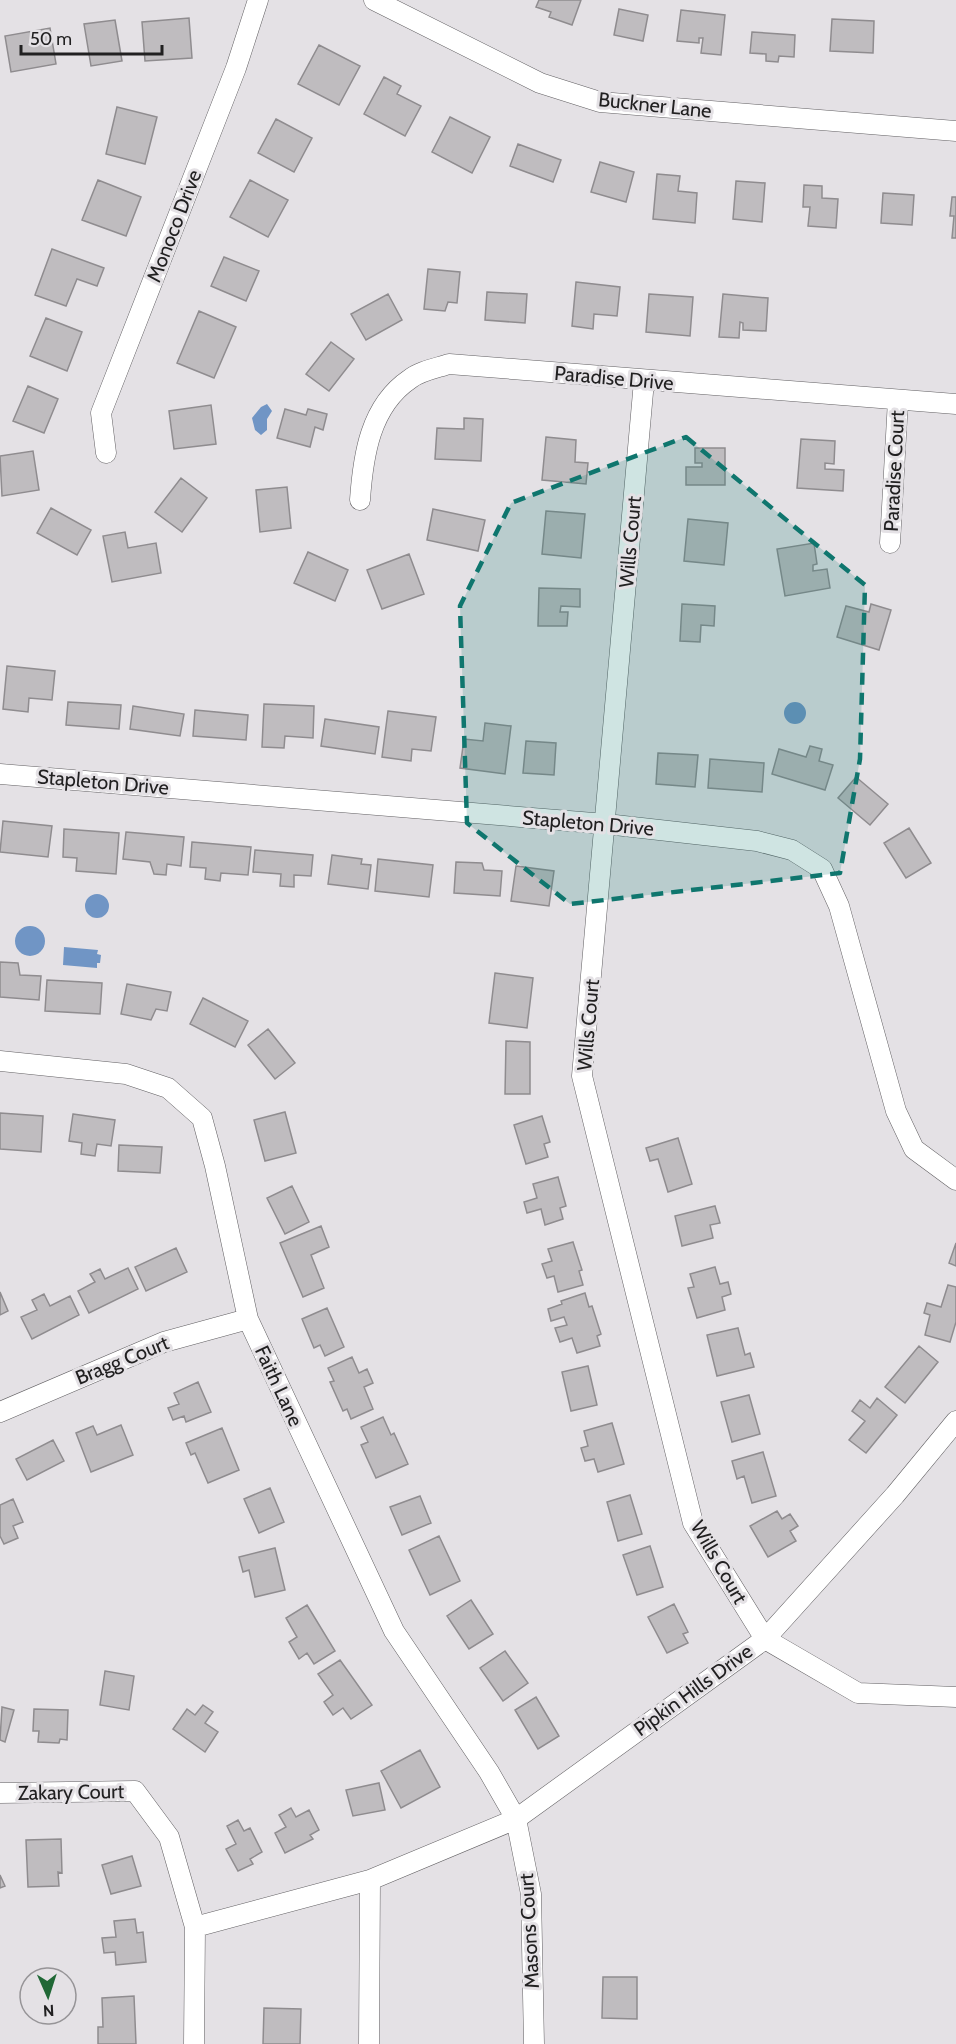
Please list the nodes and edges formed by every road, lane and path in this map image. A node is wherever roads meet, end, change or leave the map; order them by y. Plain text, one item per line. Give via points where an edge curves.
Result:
1 (258, 0) edge
2 (374, 0) edge
3 (956, 131) edge
4 (644, 381) junction
5 (898, 400) junction
6 (956, 404) edge
7 (106, 453) dead end
8 (360, 500) dead end
9 (890, 543) dead end
10 (0, 774) edge
11 (606, 824) junction
12 (0, 1061) edge
13 (956, 1180) edge
14 (248, 1319) junction
15 (0, 1412) edge
16 (956, 1421) edge
17 (765, 1638) junction
18 (956, 1696) edge
19 (0, 1793) edge
20 (516, 1819) junction
21 (370, 1880) junction
22 (195, 1927) junction
23 (194, 2044) edge
24 (369, 2044) edge
25 (534, 2044) edge

1 - 7 street, Monoco Drive via 236,68 101,413
2 - 3 street, Buckner Lane via 540,82 600,102
4 - 5 street, Paradise Drive
4 - 8 street, Paradise Drive via 449,364 410,378 388,400 374,425 363,456
4 - 11 street, Wills Court
5 - 6 street, Paradise Drive
5 - 9 street, Paradise Court
10 - 11 street, Stapleton Drive
11 - 13 street, Stapleton Drive via 758,841 792,850 822,869 839,906 896,1111 914,1149
11 - 17 street, Wills Court via 582,1076 693,1523
12 - 14 street, Faith Lane via 126,1074 168,1088 202,1118
14 - 15 street, Bragg Court via 164,1342
14 - 20 street, Faith Lane via 394,1631
16 - 17 street, Pipkin Hills Drive via 895,1495
17 - 18 street via 858,1693
17 - 20 street, Pipkin Hills Drive
19 - 22 street, Zakary Court via 135,1791 169,1837
20 - 21 street, Pipkin Hills Drive
20 - 25 street, Masons Court via 531,1894
21 - 22 street, Pipkin Hills Drive
21 - 24 street
22 - 23 street

